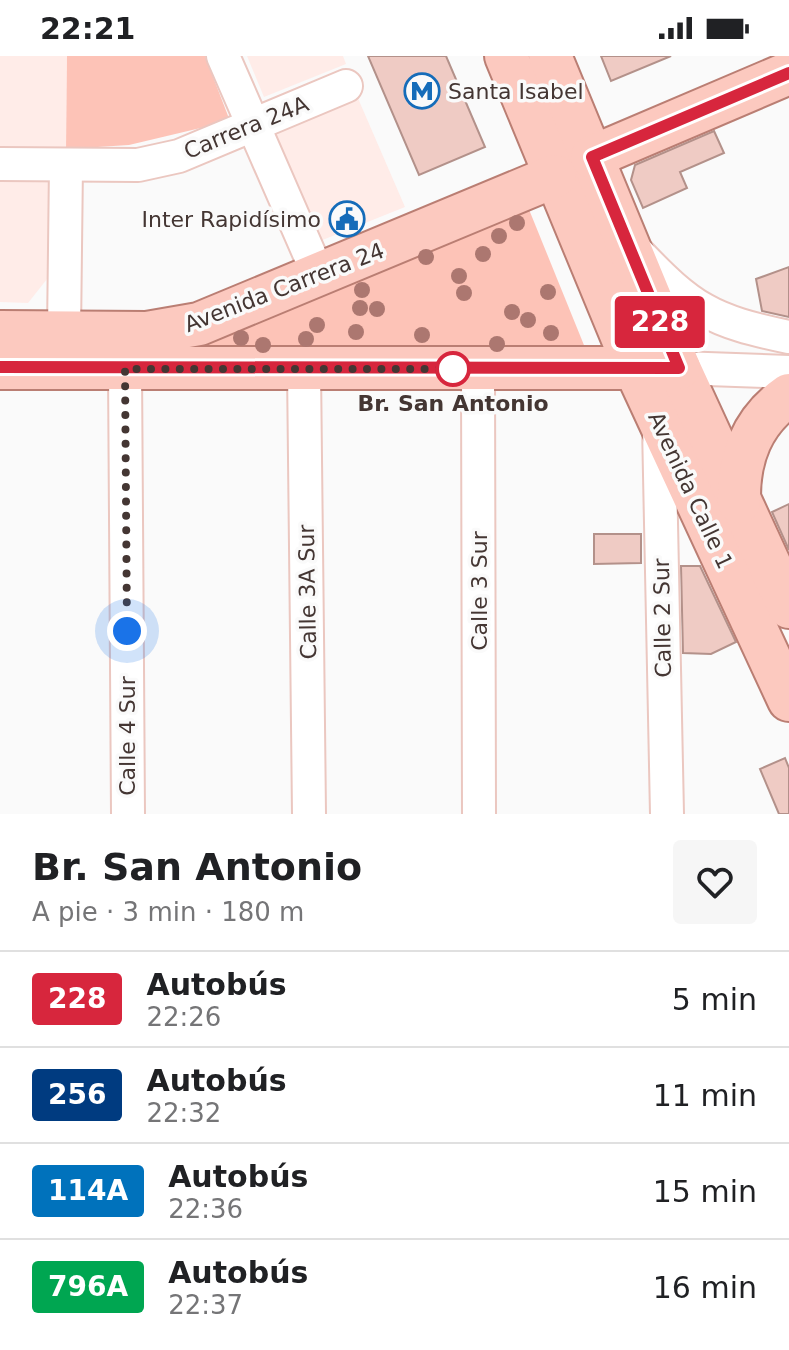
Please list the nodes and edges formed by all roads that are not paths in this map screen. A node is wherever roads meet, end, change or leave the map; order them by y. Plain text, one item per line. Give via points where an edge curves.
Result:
1 (223, 56) edge
2 (506, 56) edge
3 (550, 56) edge
4 (789, 73) edge
5 (346, 86) dead end
6 (253, 126) junction
7 (592, 157) junction
8 (0, 164) edge
9 (66, 165) junction
10 (555, 176) junction
11 (626, 241) junction
12 (319, 276) junction
13 (0, 332) edge
14 (64, 332) junction
15 (789, 337) edge
16 (0, 368) edge
17 (635, 368) junction
18 (679, 368) junction
19 (125, 369) junction
20 (304, 369) junction
21 (478, 369) junction
22 (789, 372) edge
23 (789, 395) edge
24 (659, 423) junction
25 (739, 502) junction
26 (789, 607) edge
27 (789, 700) edge
28 (128, 814) edge
29 (309, 814) edge
30 (479, 814) edge
31 (667, 814) edge

1 - 6 street
2 - 10 main road, Avenida Calle 1
3 - 7 main road, Avenida Calle 1
4 - 7 main road
5 - 6 street, Carrera 24A
6 - 9 street, Carrera 24A via 179,156 138,165
6 - 12 street
7 - 11 main road, Avenida Calle 1
8 - 9 street, Carrera 24A
9 - 14 street
10 - 12 main road, Avenida Carrera 24
10 - 17 main road, Avenida Calle 1
11 - 15 street via 678,295 704,313
11 - 18 main road, Avenida Calle 1
12 - 14 main road, Avenida Carrera 24 via 179,329
13 - 14 main road, Avenida Carrera 24
16 - 19 main road
17 - 18 main road
17 - 21 main road
17 - 24 main road, Avenida Calle 1
18 - 22 street
18 - 25 main road, Avenida Calle 1
19 - 20 main road
19 - 28 street, Calle 4 Sur
20 - 21 main road
20 - 29 street, Calle 3A Sur
21 - 30 street, Calle 3 Sur
23 - 25 main road via 750,437 738,480
24 - 27 main road, Avenida Calle 1
24 - 31 street, Calle 2 Sur
25 - 26 main road, Avenida Calle 1

